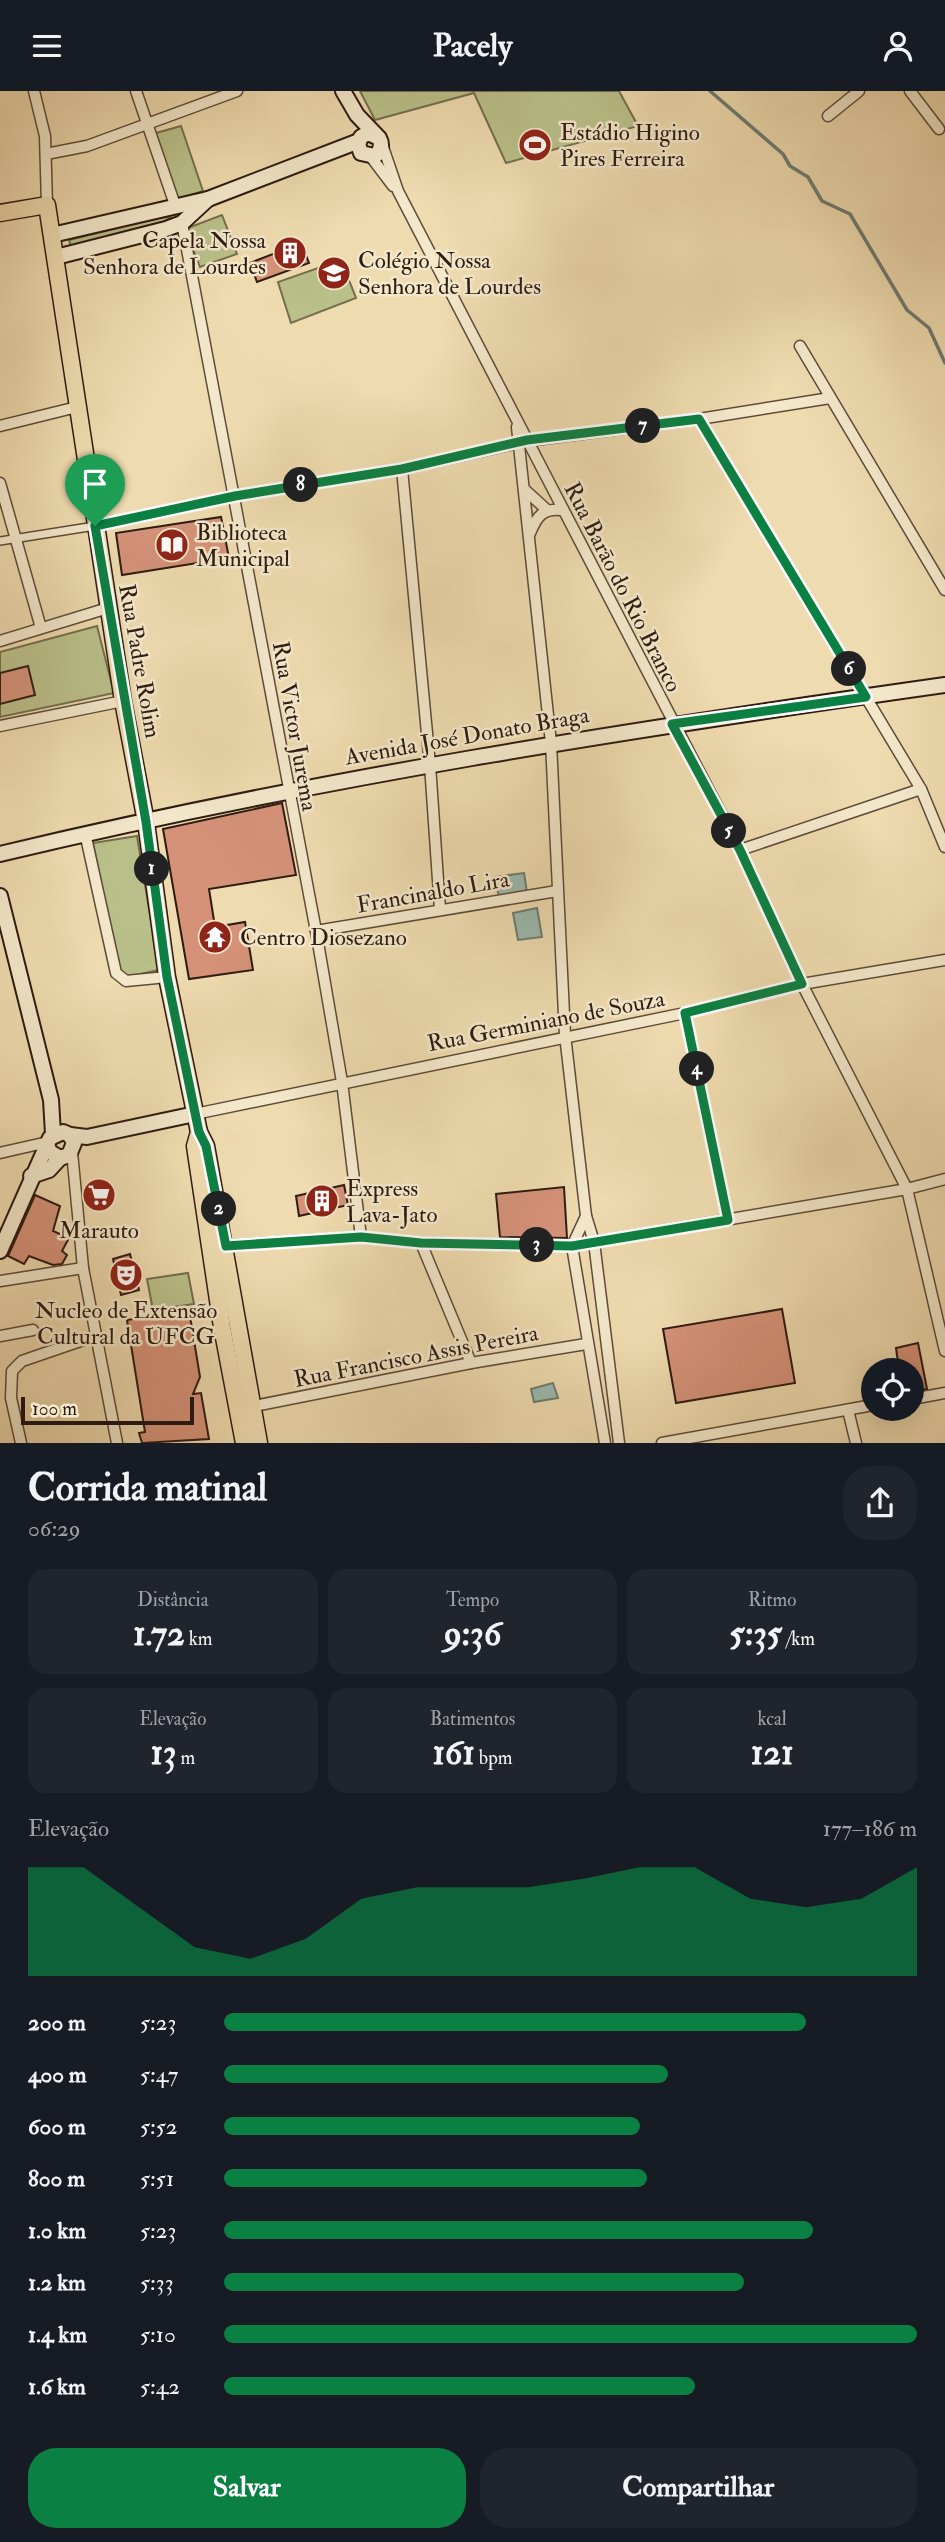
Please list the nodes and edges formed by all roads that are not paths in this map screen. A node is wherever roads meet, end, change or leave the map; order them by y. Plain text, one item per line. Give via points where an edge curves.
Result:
1 (34, 91) edge
2 (136, 91) edge
3 (237, 91) edge
4 (343, 91) edge
5 (859, 91) edge
6 (910, 91) edge
7 (357, 115) junction
8 (828, 116) dead end
9 (148, 121) junction
10 (939, 129) dead end
11 (360, 139) junction
12 (380, 140) junction
13 (46, 154) junction
14 (326, 156) junction
15 (370, 157) junction
16 (398, 191) junction
17 (208, 199) junction
18 (47, 205) junction
19 (175, 205) junction
20 (0, 213) edge
21 (182, 223) junction
22 (52, 235) junction
23 (56, 257) junction
24 (800, 346) dead end
25 (830, 398) junction
26 (77, 407) junction
27 (699, 419) junction
28 (0, 426) edge
29 (523, 441) junction
30 (402, 469) junction
31 (0, 483) edge
32 (524, 489) junction
33 (235, 496) junction
34 (547, 510) junction
35 (562, 510) junction
36 (95, 526) junction
37 (530, 533) junction
38 (16, 538) junction
39 (0, 541) edge
40 (945, 590) edge
41 (108, 608) junction
42 (41, 628) junction
43 (0, 641) edge
44 (945, 685) edge
45 (866, 697) junction
46 (123, 701) junction
47 (672, 724) junction
48 (0, 726) edge
49 (551, 743) junction
50 (430, 765) junction
51 (921, 789) junction
52 (287, 792) junction
53 (146, 822) junction
54 (85, 833) junction
55 (945, 847) edge
56 (740, 850) junction
57 (0, 854) edge
58 (556, 891) junction
59 (0, 896) edge
60 (440, 909) junction
61 (316, 931) junction
62 (945, 960) edge
63 (167, 977) junction
64 (802, 984) junction
65 (685, 1013) junction
66 (565, 1035) junction
67 (342, 1082) junction
68 (195, 1114) junction
69 (62, 1145) junction
70 (0, 1153) edge
71 (945, 1179) edge
72 (907, 1189) junction
73 (586, 1216) junction
74 (728, 1220) junction
75 (361, 1237) junction
76 (594, 1242) junction
77 (421, 1243) junction
78 (219, 1246) junction
79 (572, 1246) junction
80 (0, 1251) edge
81 (83, 1268) junction
82 (0, 1281) edge
83 (33, 1330) dead end
84 (0, 1336) edge
85 (95, 1336) junction
86 (586, 1344) junction
87 (945, 1351) edge
88 (471, 1363) junction
89 (610, 1371) junction
90 (592, 1375) junction
91 (5, 1382) edge
92 (945, 1393) edge
93 (924, 1397) edge
94 (254, 1406) junction
95 (861, 1407) edge
96 (848, 1410) junction
97 (21, 1443) edge
98 (117, 1443) edge
99 (244, 1443) edge
100 (259, 1443) edge
101 (605, 1443) edge
102 (619, 1443) edge
103 (662, 1443) edge
104 (856, 1443) edge

1 - 13 street, Rua Padre Rolim
2 - 9 street
3 - 9 street
4 - 7 main road
5 - 8 street
6 - 10 street
7 - 11 main road
7 - 12 main road
9 - 13 street via 87,146
9 - 19 street
11 - 12 main road via 368,133
11 - 14 main road
11 - 15 main road via 359,150
12 - 15 main road via 381,150
12 - 16 street, Rua Barāo do Rio Branco
13 - 18 street, Rua Padre Rolim
14 - 15 main road
14 - 17 main road
15 - 16 street, Rua Barāo do Rio Branco
16 - 29 street, Rua Barāo do Rio Branco via 516,419
17 - 19 main road
17 - 21 main road
18 - 20 main road
18 - 22 main road, Rua Padre Rolim
19 - 22 main road
21 - 23 main road
21 - 33 street, Rua Victor Jurema
22 - 23 main road, Rua Padre Rolim
23 - 26 main road, Rua Padre Rolim
24 - 25 street
25 - 27 street
25 - 40 street
26 - 28 street
26 - 36 main road, Rua Padre Rolim
27 - 29 street
27 - 45 street
29 - 30 street
29 - 32 street
29 - 35 street, Rua Barāo do Rio Branco
30 - 33 street
30 - 50 street
31 - 38 street
32 - 34 street
32 - 37 street
33 - 36 street
33 - 52 street, Rua Victor Jurema
34 - 35 street
34 - 37 street via 535,520
35 - 47 street, Rua Barāo do Rio Branco
36 - 38 street
36 - 41 main road, Rua Padre Rolim
37 - 49 street
38 - 39 street
38 - 42 street
41 - 42 street
41 - 46 main road, Rua Padre Rolim
42 - 43 street
44 - 45 main road, Avenida José Donato Braga
45 - 47 main road, Avenida José Donato Braga
45 - 51 street
46 - 48 street
46 - 53 main road, Rua Padre Rolim
47 - 49 main road, Avenida José Donato Braga
47 - 56 street, Rua Barāo do Rio Branco
49 - 50 main road, Avenida José Donato Braga
49 - 58 street
50 - 52 main road, Avenida José Donato Braga
50 - 60 street
51 - 55 street
51 - 56 street
52 - 53 main road, Avenida José Donato Braga
52 - 61 street, Rua Victor Jurema
53 - 54 main road, Avenida José Donato Braga
53 - 63 main road, Rua Padre Rolim
54 - 57 main road, Avenida José Donato Braga
54 - 63 street via 116,973 126,981
56 - 64 street, Rua Barāo do Rio Branco
58 - 60 street, Francinaldo Lira
58 - 66 street
59 - 69 main road
60 - 61 street, Francinaldo Lira
61 - 67 street, Rua Victor Jurema
62 - 64 street, Rua Germiniano de Souza
63 - 68 main road, Rua Padre Rolim
64 - 65 street, Rua Germiniano de Souza
64 - 72 street, Rua Barāo do Rio Branco
65 - 66 street, Rua Germiniano de Souza
65 - 74 street
66 - 67 street, Rua Germiniano de Souza
66 - 73 street
67 - 68 street, Rua Germiniano de Souza
67 - 75 street, Rua Victor Jurema
68 - 69 main road
68 - 78 main road, Rua Padre Rolim via 206,1146
69 - 70 street
69 - 80 main road via 49,1170 31,1176
69 - 81 street via 74,1184
71 - 72 street
72 - 74 street
72 - 87 street, Rua Barāo do Rio Branco
73 - 76 street
73 - 79 street
74 - 76 street
75 - 77 street
75 - 78 street
76 - 79 street
76 - 89 street
77 - 79 street
77 - 88 street
78 - 94 main road
78 - 99 main road
79 - 86 street
81 - 82 street
81 - 85 street
83 - 84 street
85 - 91 street via 22,1361
85 - 98 street
86 - 88 street, Rua Francisco Assis Pereira
86 - 90 street
88 - 94 street, Rua Francisco Assis Pereira
89 - 90 street
89 - 102 street
90 - 101 street
91 - 97 street
92 - 93 street
94 - 100 main road
95 - 96 street
96 - 103 street
96 - 104 street

